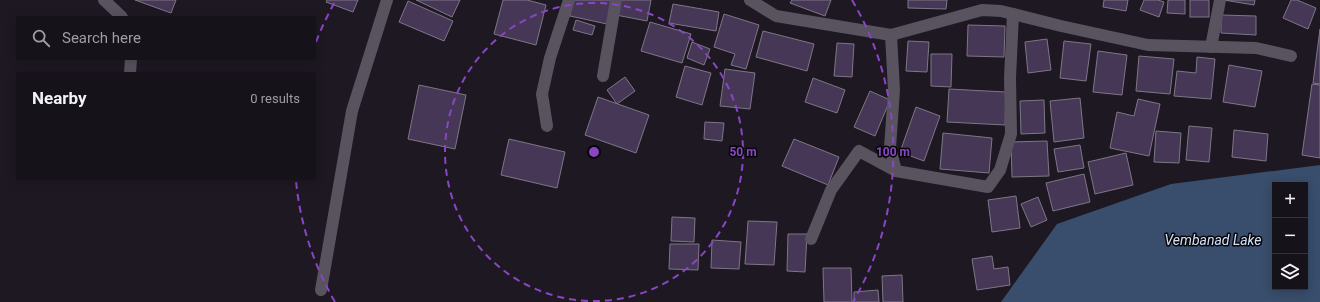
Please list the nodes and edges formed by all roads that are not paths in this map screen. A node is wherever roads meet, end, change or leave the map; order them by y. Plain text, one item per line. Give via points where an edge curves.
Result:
1 (104, 0) edge
2 (387, 0) edge
3 (569, 0) edge
4 (616, 0) edge
5 (750, 0) edge
6 (1220, 0) edge
7 (1013, 14) junction
8 (121, 16) edge
9 (891, 35) junction
10 (1211, 47) junction
11 (1291, 56) dead end
12 (131, 60) edge
13 (130, 72) edge
14 (603, 76) dead end
15 (546, 126) dead end
16 (896, 171) junction
17 (811, 239) dead end
18 (321, 290) dead end

1 - 8 street
2 - 18 street via 352,111
3 - 15 street via 550,58 542,94
4 - 14 street
5 - 9 street via 776,16
6 - 10 street
7 - 9 street via 982,10
7 - 10 street via 1148,45
7 - 16 street via 1010,134 1000,170 988,188
9 - 16 street via 894,90 890,148
10 - 11 street via 1256,48
12 - 13 street
16 - 17 street via 859,151 831,190

